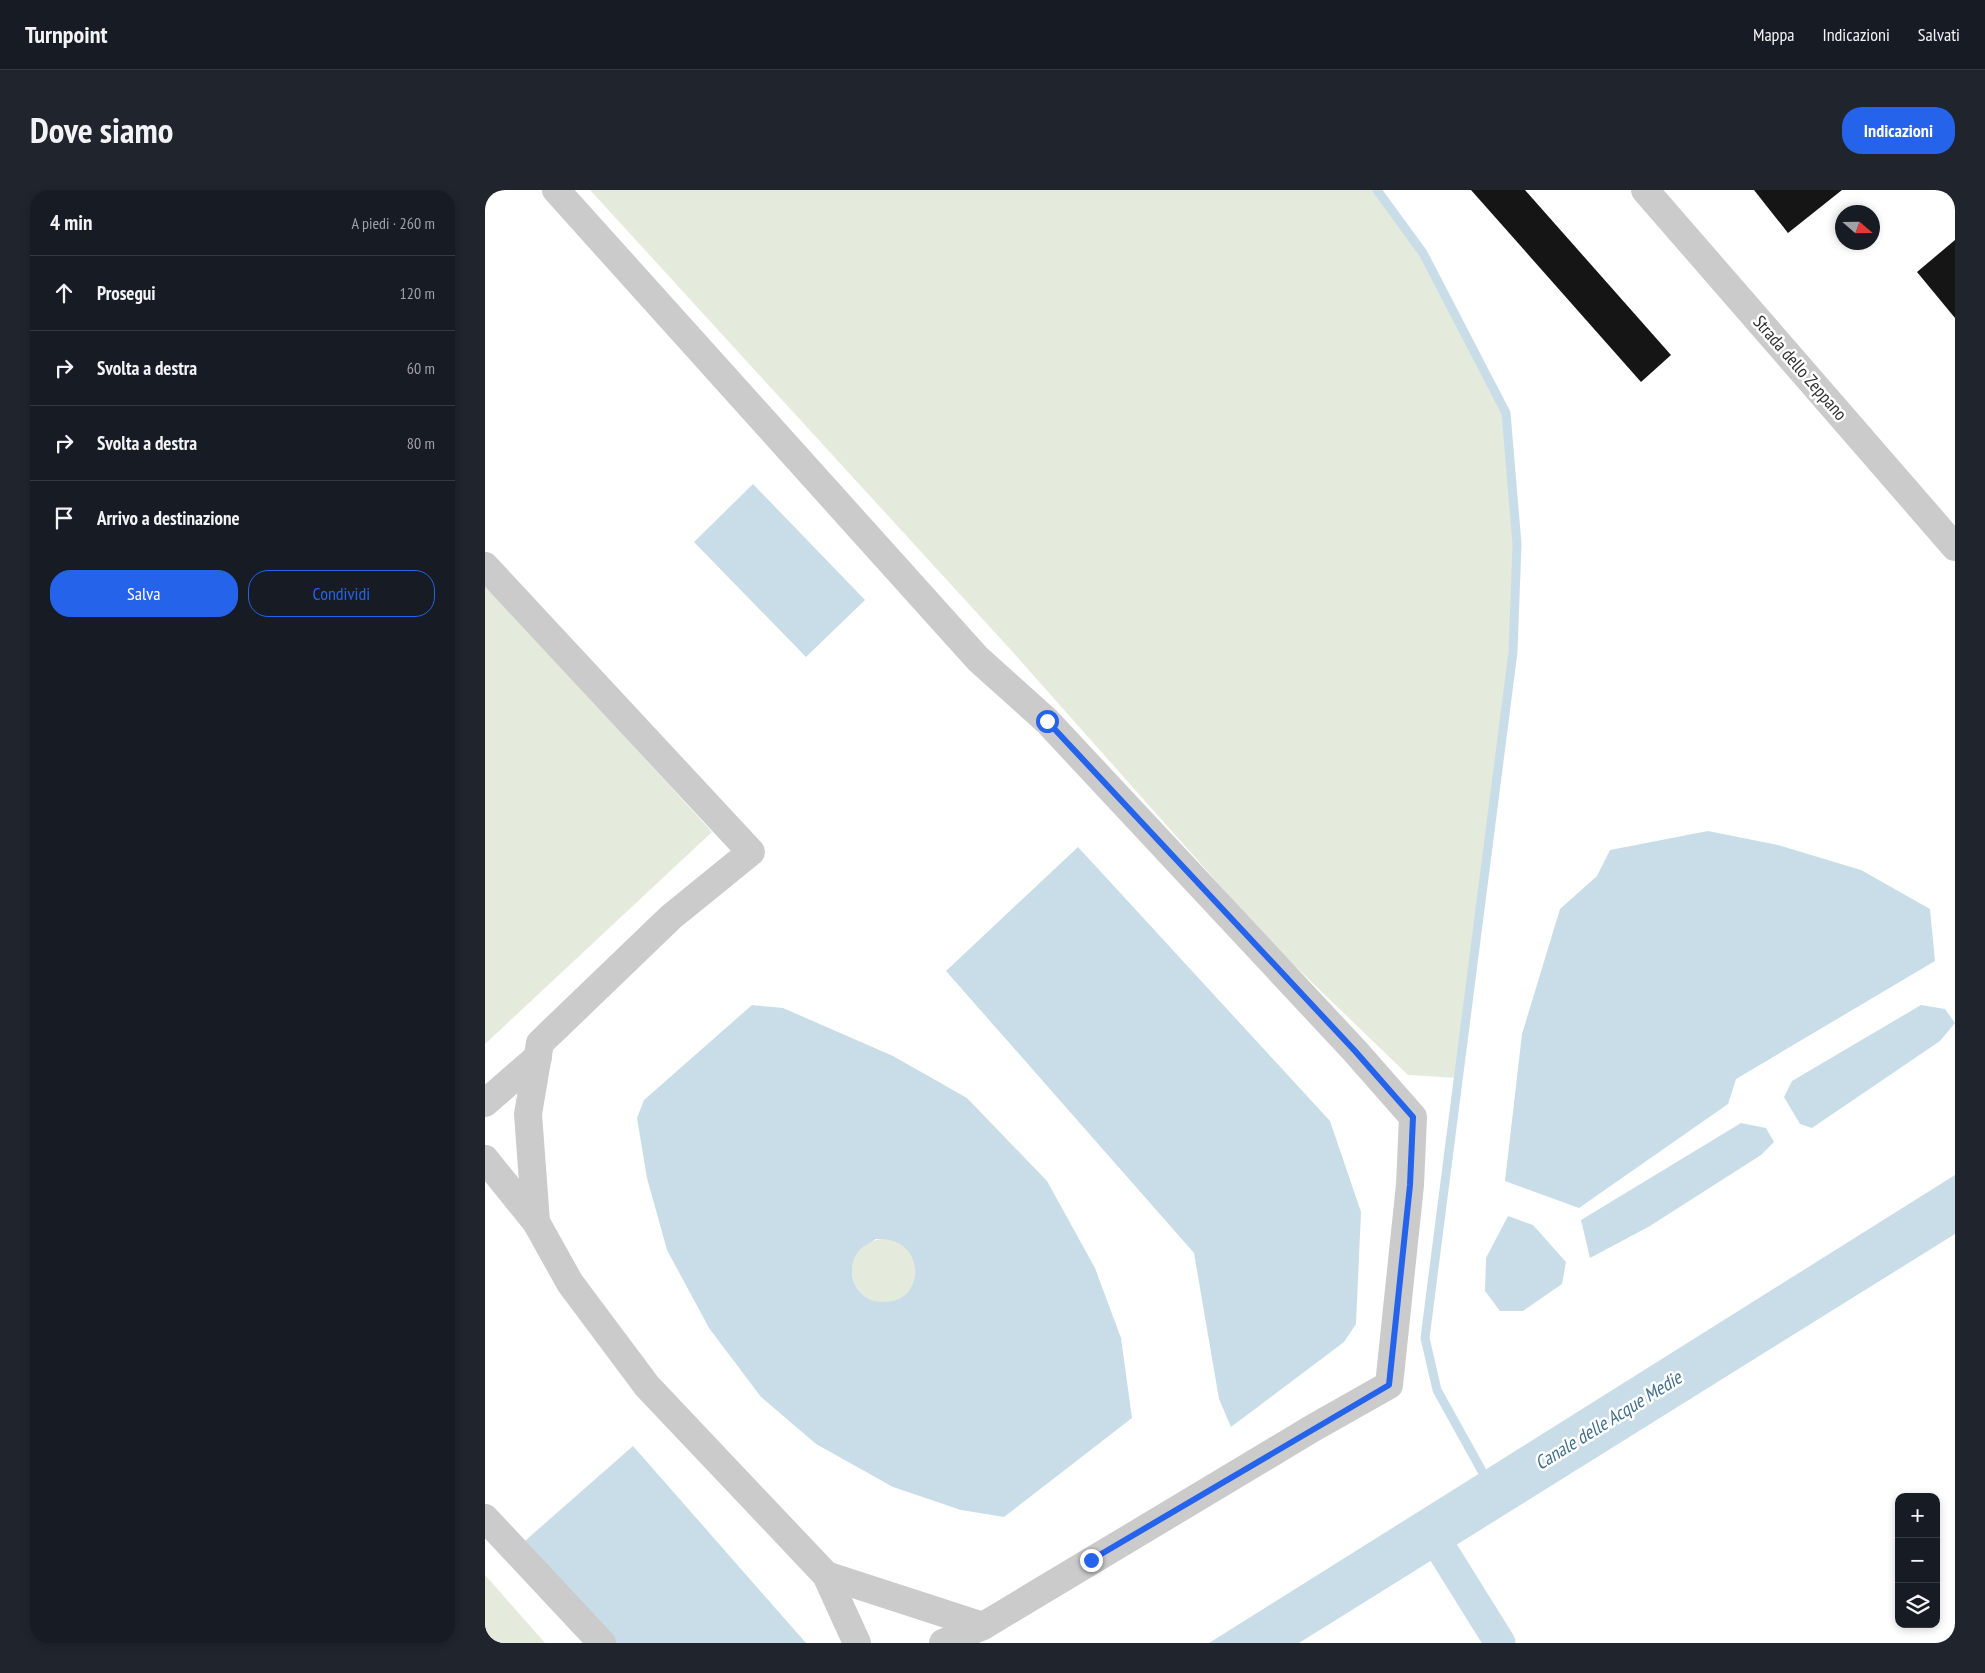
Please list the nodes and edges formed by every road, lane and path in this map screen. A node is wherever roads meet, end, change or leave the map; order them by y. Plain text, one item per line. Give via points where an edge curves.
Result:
1 (556, 190) edge
2 (1645, 190) edge
3 (1955, 547) edge
4 (485, 566) edge
5 (538, 1057) junction
6 (485, 1103) edge
7 (485, 1160) edge
8 (536, 1222) junction
9 (485, 1518) edge
10 (826, 1575) junction
11 (983, 1626) junction
12 (602, 1643) edge
13 (857, 1643) edge
14 (943, 1643) edge

1 - 11 street via 978,659 1047,721 1413,1117 1410,1185 1389,1385
2 - 3 street, Strada dello Zeppano
4 - 5 street via 751,852 671,917 540,1043
5 - 6 street
5 - 8 street via 527,1114
7 - 8 street
8 - 10 street via 570,1283 647,1386
9 - 12 street
10 - 11 street
10 - 13 street
11 - 14 street

